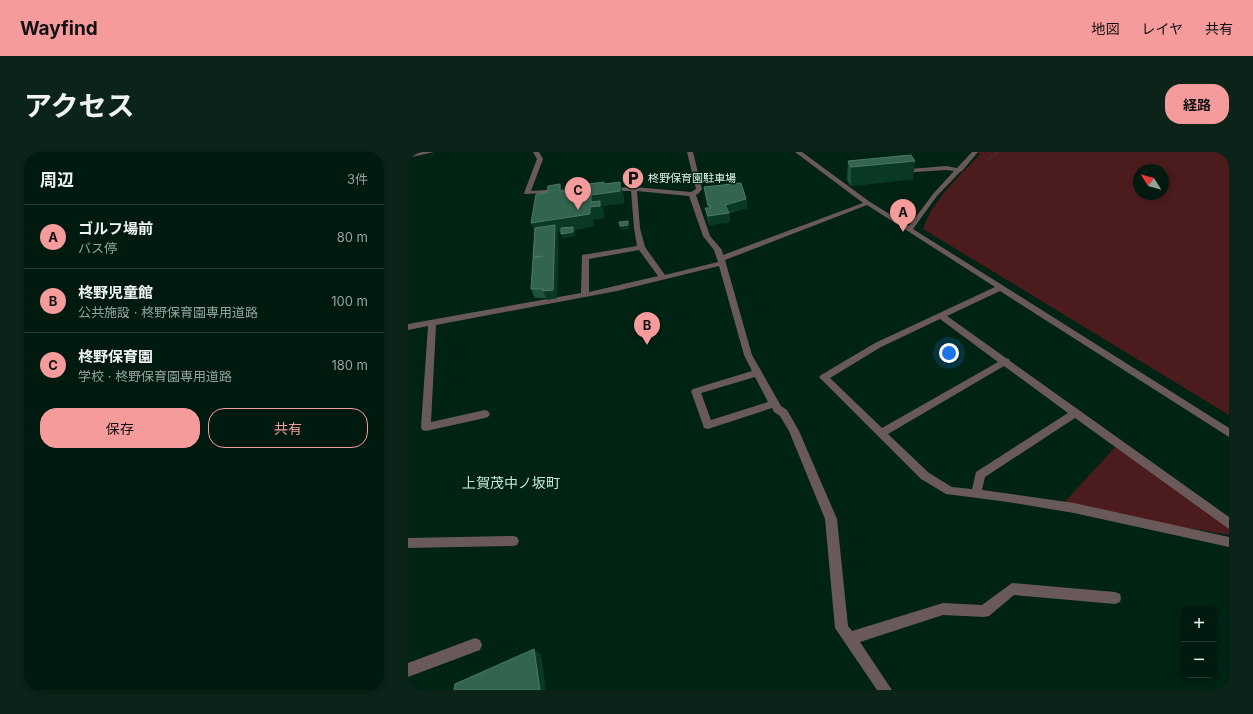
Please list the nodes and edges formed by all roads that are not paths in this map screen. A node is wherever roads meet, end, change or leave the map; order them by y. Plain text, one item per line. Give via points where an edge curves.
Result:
1 (431, 152) edge
2 (536, 152) edge
3 (690, 152) edge
4 (798, 152) edge
5 (975, 152) edge
6 (408, 156) edge
7 (960, 170) junction
8 (891, 172) edge
9 (848, 177) dead end
10 (836, 180) junction
11 (604, 189) edge
12 (634, 189) junction
13 (568, 191) edge
14 (692, 194) junction
15 (868, 203) junction
16 (910, 230) junction
17 (641, 247) junction
18 (720, 261) junction
19 (663, 278) junction
20 (1000, 288) junction
21 (585, 295) junction
22 (940, 315) junction
23 (432, 322) junction
24 (408, 327) edge
25 (1006, 361) junction
26 (758, 373) junction
27 (774, 404) junction
28 (1075, 413) junction
29 (485, 414) dead end
30 (1229, 432) edge
31 (881, 433) junction
32 (976, 494) junction
33 (1229, 524) edge
34 (513, 541) dead end
35 (1229, 542) edge
36 (408, 543) edge
37 (1115, 598) dead end
38 (850, 639) junction
39 (475, 645) dead end
40 (408, 670) edge
41 (885, 690) edge

1 - 6 street
2 - 13 street via 540,159 527,193
3 - 14 street via 699,189
4 - 10 street
5 - 7 street
7 - 8 street via 946,168
7 - 16 street via 935,195
9 - 10 street
10 - 15 street
11 - 12 street
12 - 14 street
12 - 17 street
14 - 18 street via 707,236 718,250
15 - 16 street
15 - 18 street
16 - 20 street
17 - 19 street
17 - 21 street via 585,257
18 - 19 street
18 - 26 street via 748,355
19 - 21 street
20 - 22 street
20 - 30 street
21 - 23 street
22 - 25 street
22 - 31 street via 878,344 824,376
23 - 24 street
23 - 29 street via 426,427
25 - 28 street
25 - 31 street
26 - 27 street
26 - 27 street via 696,391 708,425
27 - 38 street via 784,413 794,431 831,519 842,628
28 - 32 street via 980,475
28 - 33 street
31 - 32 street via 925,476 950,491
32 - 35 street via 1074,508
34 - 36 street
37 - 38 street via 1012,589 984,611 943,609
38 - 41 street
39 - 40 street

